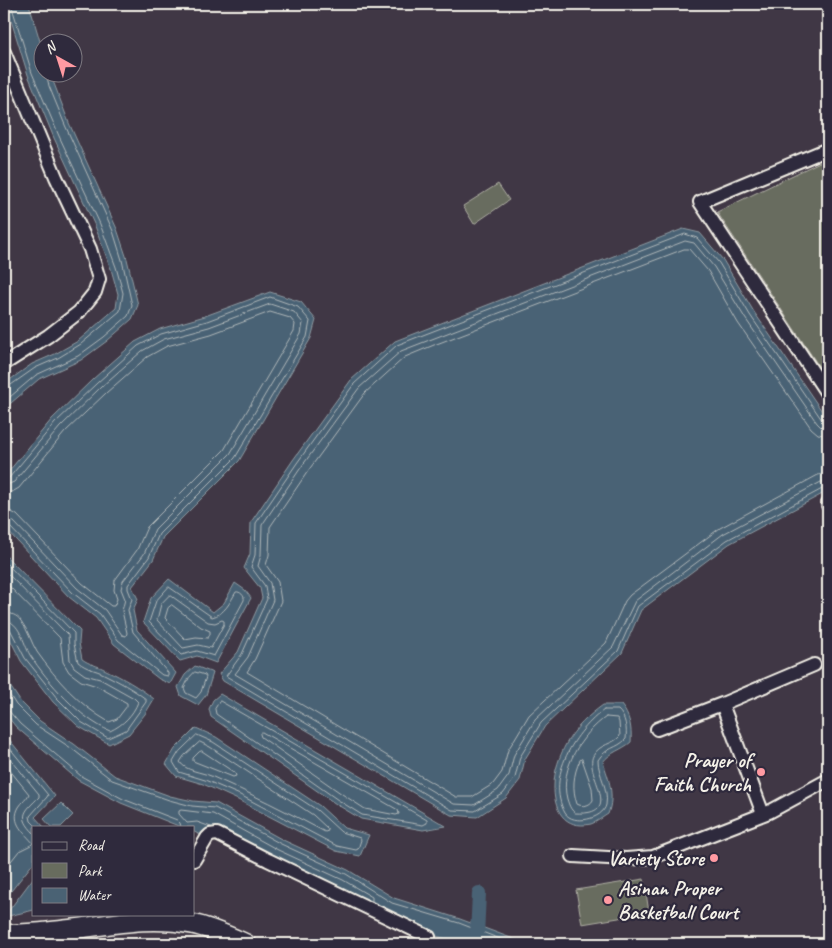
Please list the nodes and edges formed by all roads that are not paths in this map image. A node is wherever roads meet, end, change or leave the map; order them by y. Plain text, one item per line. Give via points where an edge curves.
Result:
1 (4, 52) edge
2 (828, 149) edge
3 (4, 364) edge
4 (828, 395) edge
5 (814, 665) dead end
6 (722, 704) junction
7 (657, 729) dead end
8 (828, 780) edge
9 (763, 814) junction
10 (573, 856) dead end
11 (195, 858) edge
12 (173, 917) edge
13 (4, 935) edge
14 (429, 937) dead end
15 (246, 944) edge

1 - 3 street via 90,249 99,279 95,292 79,312
2 - 4 street via 700,202
5 - 6 street
6 - 7 street
6 - 9 street
8 - 9 street
9 - 10 street via 653,857
11 - 14 street via 206,838 217,834
12 - 13 street
12 - 15 street

